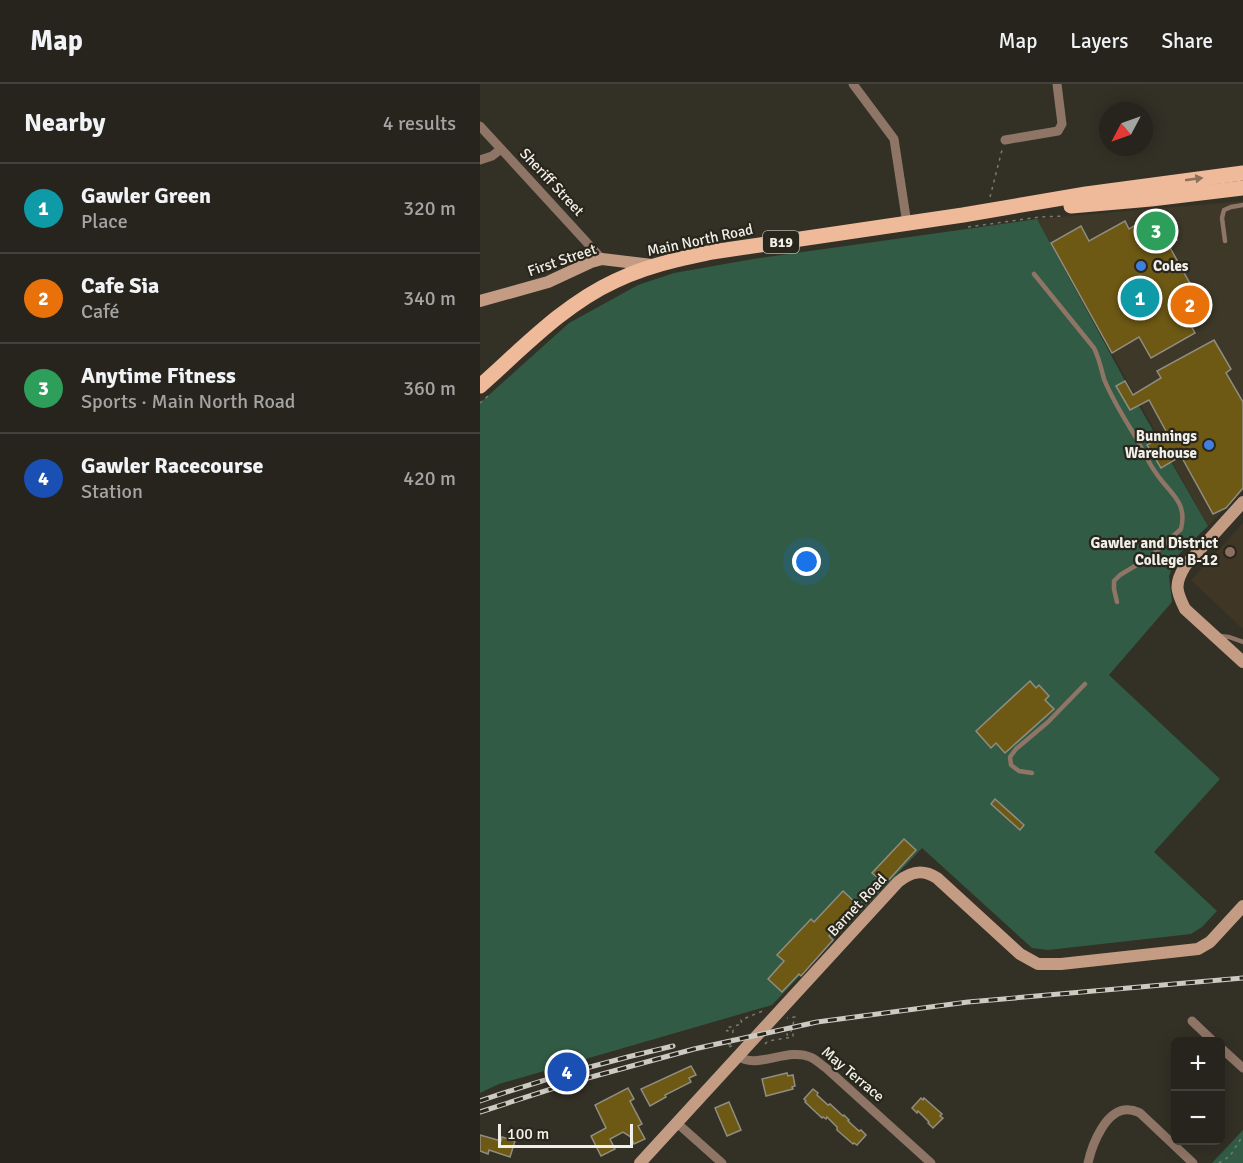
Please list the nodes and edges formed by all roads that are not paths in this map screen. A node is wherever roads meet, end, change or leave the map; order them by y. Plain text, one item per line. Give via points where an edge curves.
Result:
1 (853, 84) edge
2 (1057, 84) edge
3 (480, 126) edge
4 (1005, 140) road end
5 (501, 149) junction
6 (480, 160) edge
7 (1243, 173) edge
8 (1243, 188) edge
9 (1243, 205) edge
10 (963, 222) junction
11 (907, 224) junction
12 (1225, 241) dead end
13 (602, 259) junction
14 (656, 266) junction
15 (1034, 274) dead end
16 (480, 301) edge
17 (484, 383) edge
18 (1243, 502) edge
19 (1118, 602) dead end
20 (1214, 635) junction
21 (1243, 642) edge
22 (1243, 662) edge
23 (1085, 684) dead end
24 (1032, 773) dead end
25 (1243, 906) edge
26 (1192, 1021) dead end
27 (1210, 1037) edge
28 (1225, 1051) edge
29 (736, 1053) junction
30 (1243, 1068) edge
31 (677, 1122) junction
32 (640, 1163) edge
33 (722, 1163) edge
34 (932, 1163) edge
35 (1088, 1163) edge
36 (1193, 1163) edge

1 - 11 street via 894,139
2 - 4 street via 1062,124 1058,131
3 - 5 street, Sheriff Street
5 - 6 street
5 - 13 street, Sheriff Street
10 -> 7 main road, Main North Road / B19 via 1086,194
8 - 10 main road, Main North Road / B19
9 - 12 lane via 1224,210
10 - 11 main road, Main North Road / B19
11 - 14 main road, Main North Road / B19 via 712,252
13 - 14 street, First Street
13 - 16 street, First Street via 548,282
14 - 17 main road, Main North Road / B19 via 616,280 587,296
15 - 19 lane via 1094,348 1114,400 1156,474 1182,508 1181,529 1150,557 1114,581
18 - 20 street via 1185,566 1177,583 1185,609
20 - 21 lane
20 - 22 street
23 - 24 lane via 1010,757 1011,765 1018,771
25 - 29 street, Barnet Road via 1198,949 1038,964 1020,954 937,878 925,872 912,873 898,882 771,1021
26 - 27 street
28 - 30 street
29 - 31 street, Barnet Road
29 - 34 street, May Terrace via 744,1061 796,1054 810,1057
31 - 32 street, Barnet Road
31 - 33 street
35 - 36 street via 1096,1136 1117,1113 1129,1109 1140,1113

